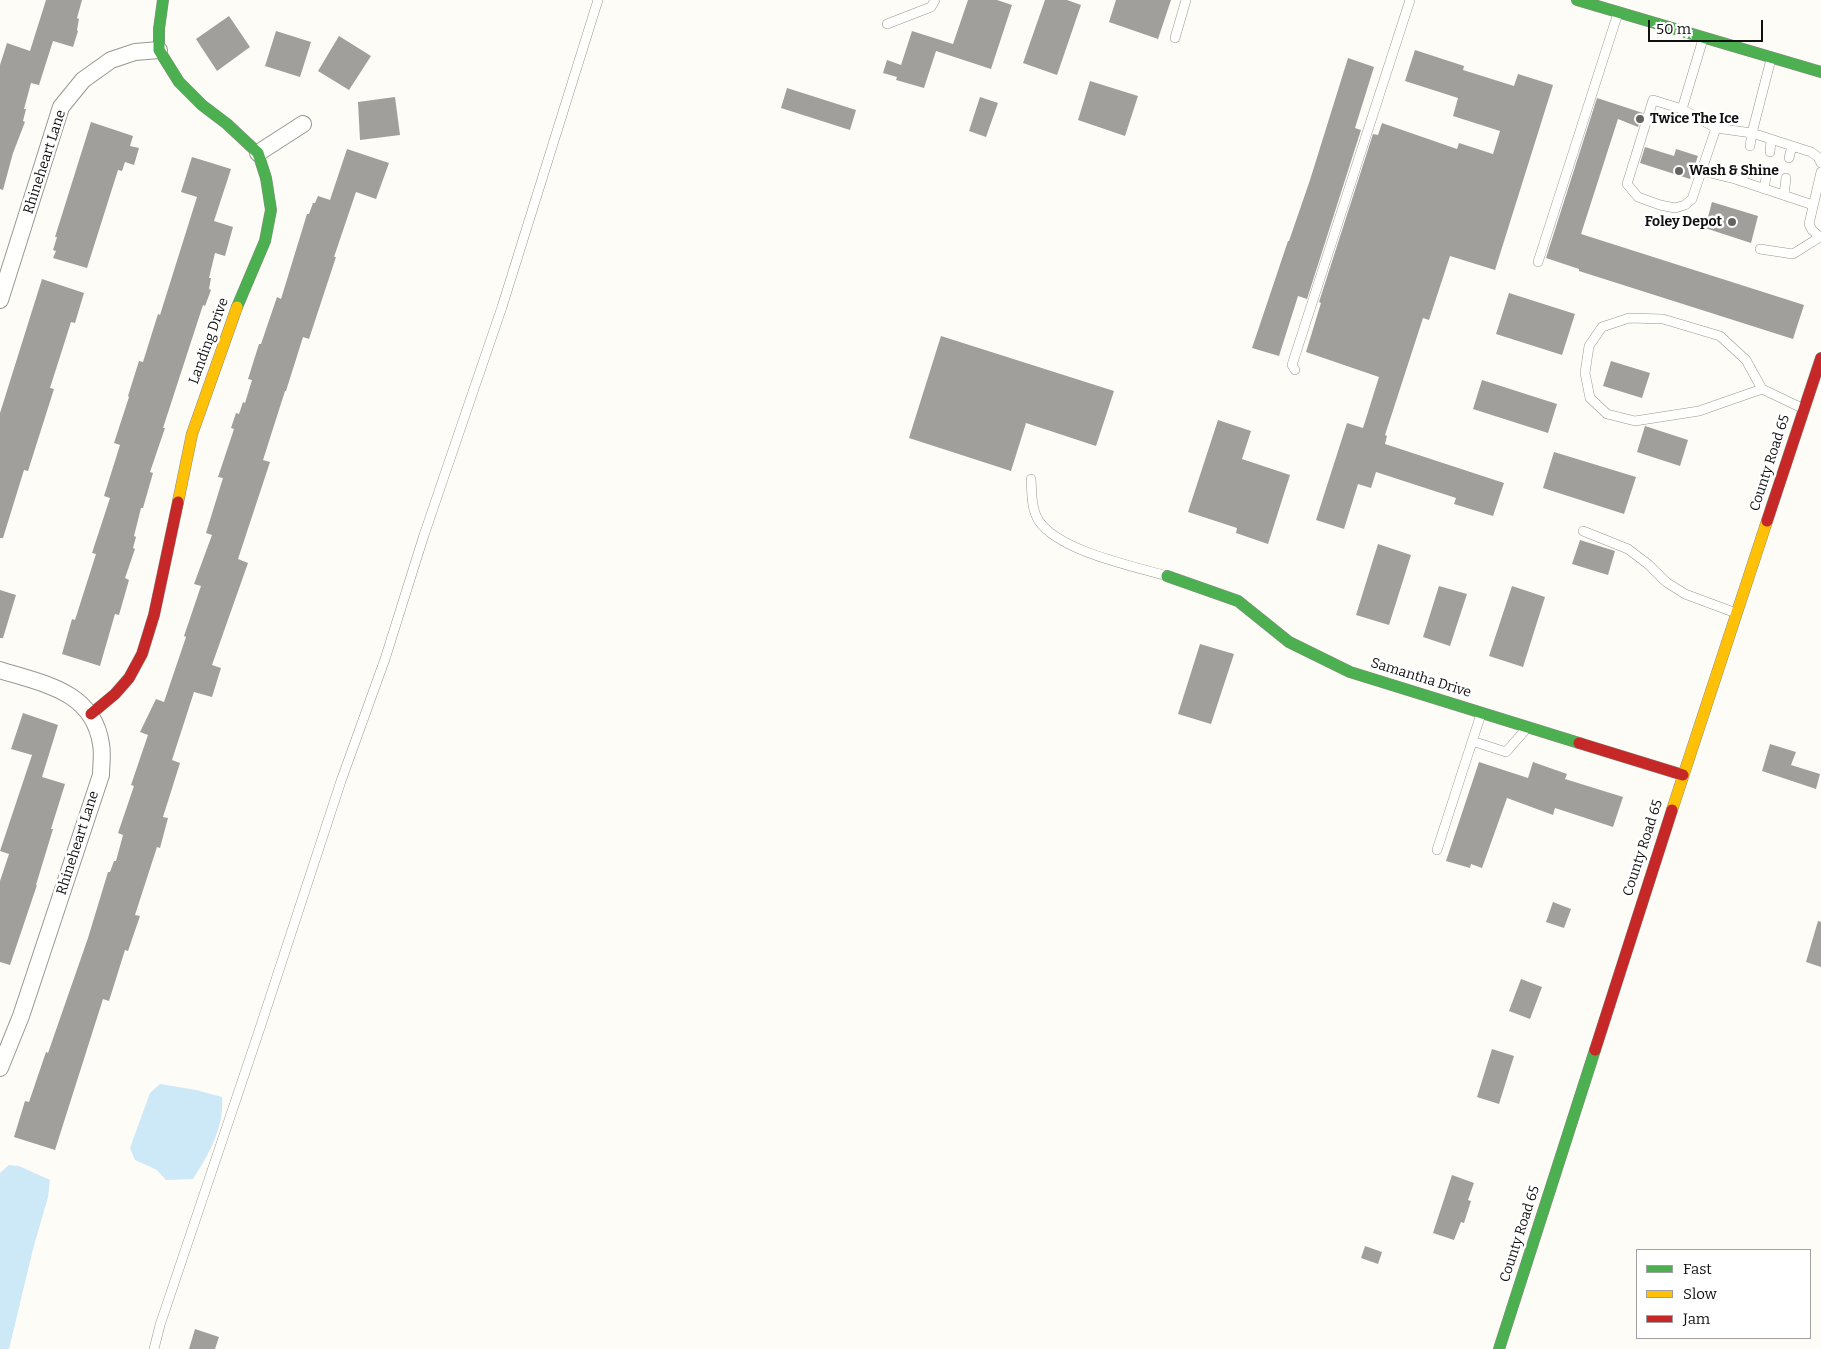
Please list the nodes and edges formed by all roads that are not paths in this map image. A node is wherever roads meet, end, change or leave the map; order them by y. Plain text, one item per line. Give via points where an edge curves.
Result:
1 (163, 0) edge
2 (598, 0) edge
3 (935, 0) edge
4 (1186, 0) edge
5 (1410, 0) edge
6 (1577, 0) edge
7 (1618, 13) junction
8 (887, 24) dead end
9 (1175, 38) dead end
10 (1703, 38) junction
11 (159, 50) junction
12 (1771, 58) junction
13 (1821, 72) edge
14 (1682, 109) junction
15 (302, 124) dead end
16 (1716, 128) junction
17 (1752, 133) junction
18 (1771, 140) junction
19 (1750, 146) dead end
20 (1792, 146) junction
21 (1770, 152) dead end
22 (258, 153) junction
23 (1789, 158) dead end
24 (1821, 162) edge
25 (1746, 168) dead end
26 (1702, 171) junction
27 (1767, 172) dead end
28 (1821, 172) edge
29 (1786, 178) dead end
30 (1743, 181) junction
31 (1764, 188) junction
32 (1784, 195) junction
33 (1813, 205) junction
34 (1820, 237) edge
35 (1760, 249) dead end
36 (1538, 262) dead end
37 (0, 300) edge
38 (1821, 358) edge
39 (1295, 370) dead end
40 (1762, 389) junction
41 (1804, 409) junction
42 (1031, 479) dead end
43 (1582, 530) dead end
44 (1167, 576) joint
45 (1736, 613) junction
46 (0, 670) edge
47 (1481, 713) junction
48 (91, 714) junction
49 (1528, 727) junction
50 (1472, 741) junction
51 (1683, 775) junction
52 (1436, 850) dead end
53 (0, 1068) edge
54 (154, 1349) edge
55 (1499, 1349) edge

1 - 11 street
2 - 54 lane via 502,307 341,781
3 - 8 lane via 931,7
4 - 9 lane
5 - 39 lane via 1292,365
6 - 7 street
7 - 10 street
7 - 36 lane
10 - 12 street
10 - 14 lane
11 - 22 street, Landing Drive via 180,82 202,105
11 - 37 street, Rhineheart Lane via 135,52 112,60 82,80 61,107
12 - 13 street
12 - 17 lane
14 - 16 lane
14 - 26 lane via 1653,100 1626,184 1638,197 1675,208 1692,199
15 - 22 street
16 - 17 lane
16 - 26 lane
17 - 18 lane
17 - 19 lane
18 - 20 lane
18 - 21 lane
20 - 23 lane
20 - 24 lane via 1811,152
22 - 48 street, Landing Drive via 271,210 264,241 229,327 192,434 154,616 142,654 129,678
25 - 30 lane
26 - 30 lane
27 - 31 lane
28 - 33 lane
29 - 32 lane
30 - 31 lane
31 - 32 lane
32 - 33 lane
33 - 34 lane via 1809,224
34 - 35 lane via 1793,254
38 - 41 street, County Road 65
40 - 40 lane via 1746,360 1720,336 1663,319 1629,318 1602,327 1589,346 1585,373 1590,398 1608,414 1635,421 1699,411
40 - 41 lane
41 - 45 street, County Road 65
42 - 44 lane via 1033,504 1039,521 1055,535 1103,558
43 - 45 lane via 1628,549 1685,594
44 - 47 street, Samantha Drive via 1238,601 1289,642 1350,672
45 - 51 street, County Road 65
46 - 48 street, Rhineheart Lane via 59,688
47 - 49 street, Samantha Drive
47 - 50 lane
48 - 53 street, Rhineheart Lane via 101,744 101,775 21,1016
49 - 50 lane via 1506,752
49 - 51 street, Samantha Drive
50 - 52 lane
51 - 55 street, County Road 65

